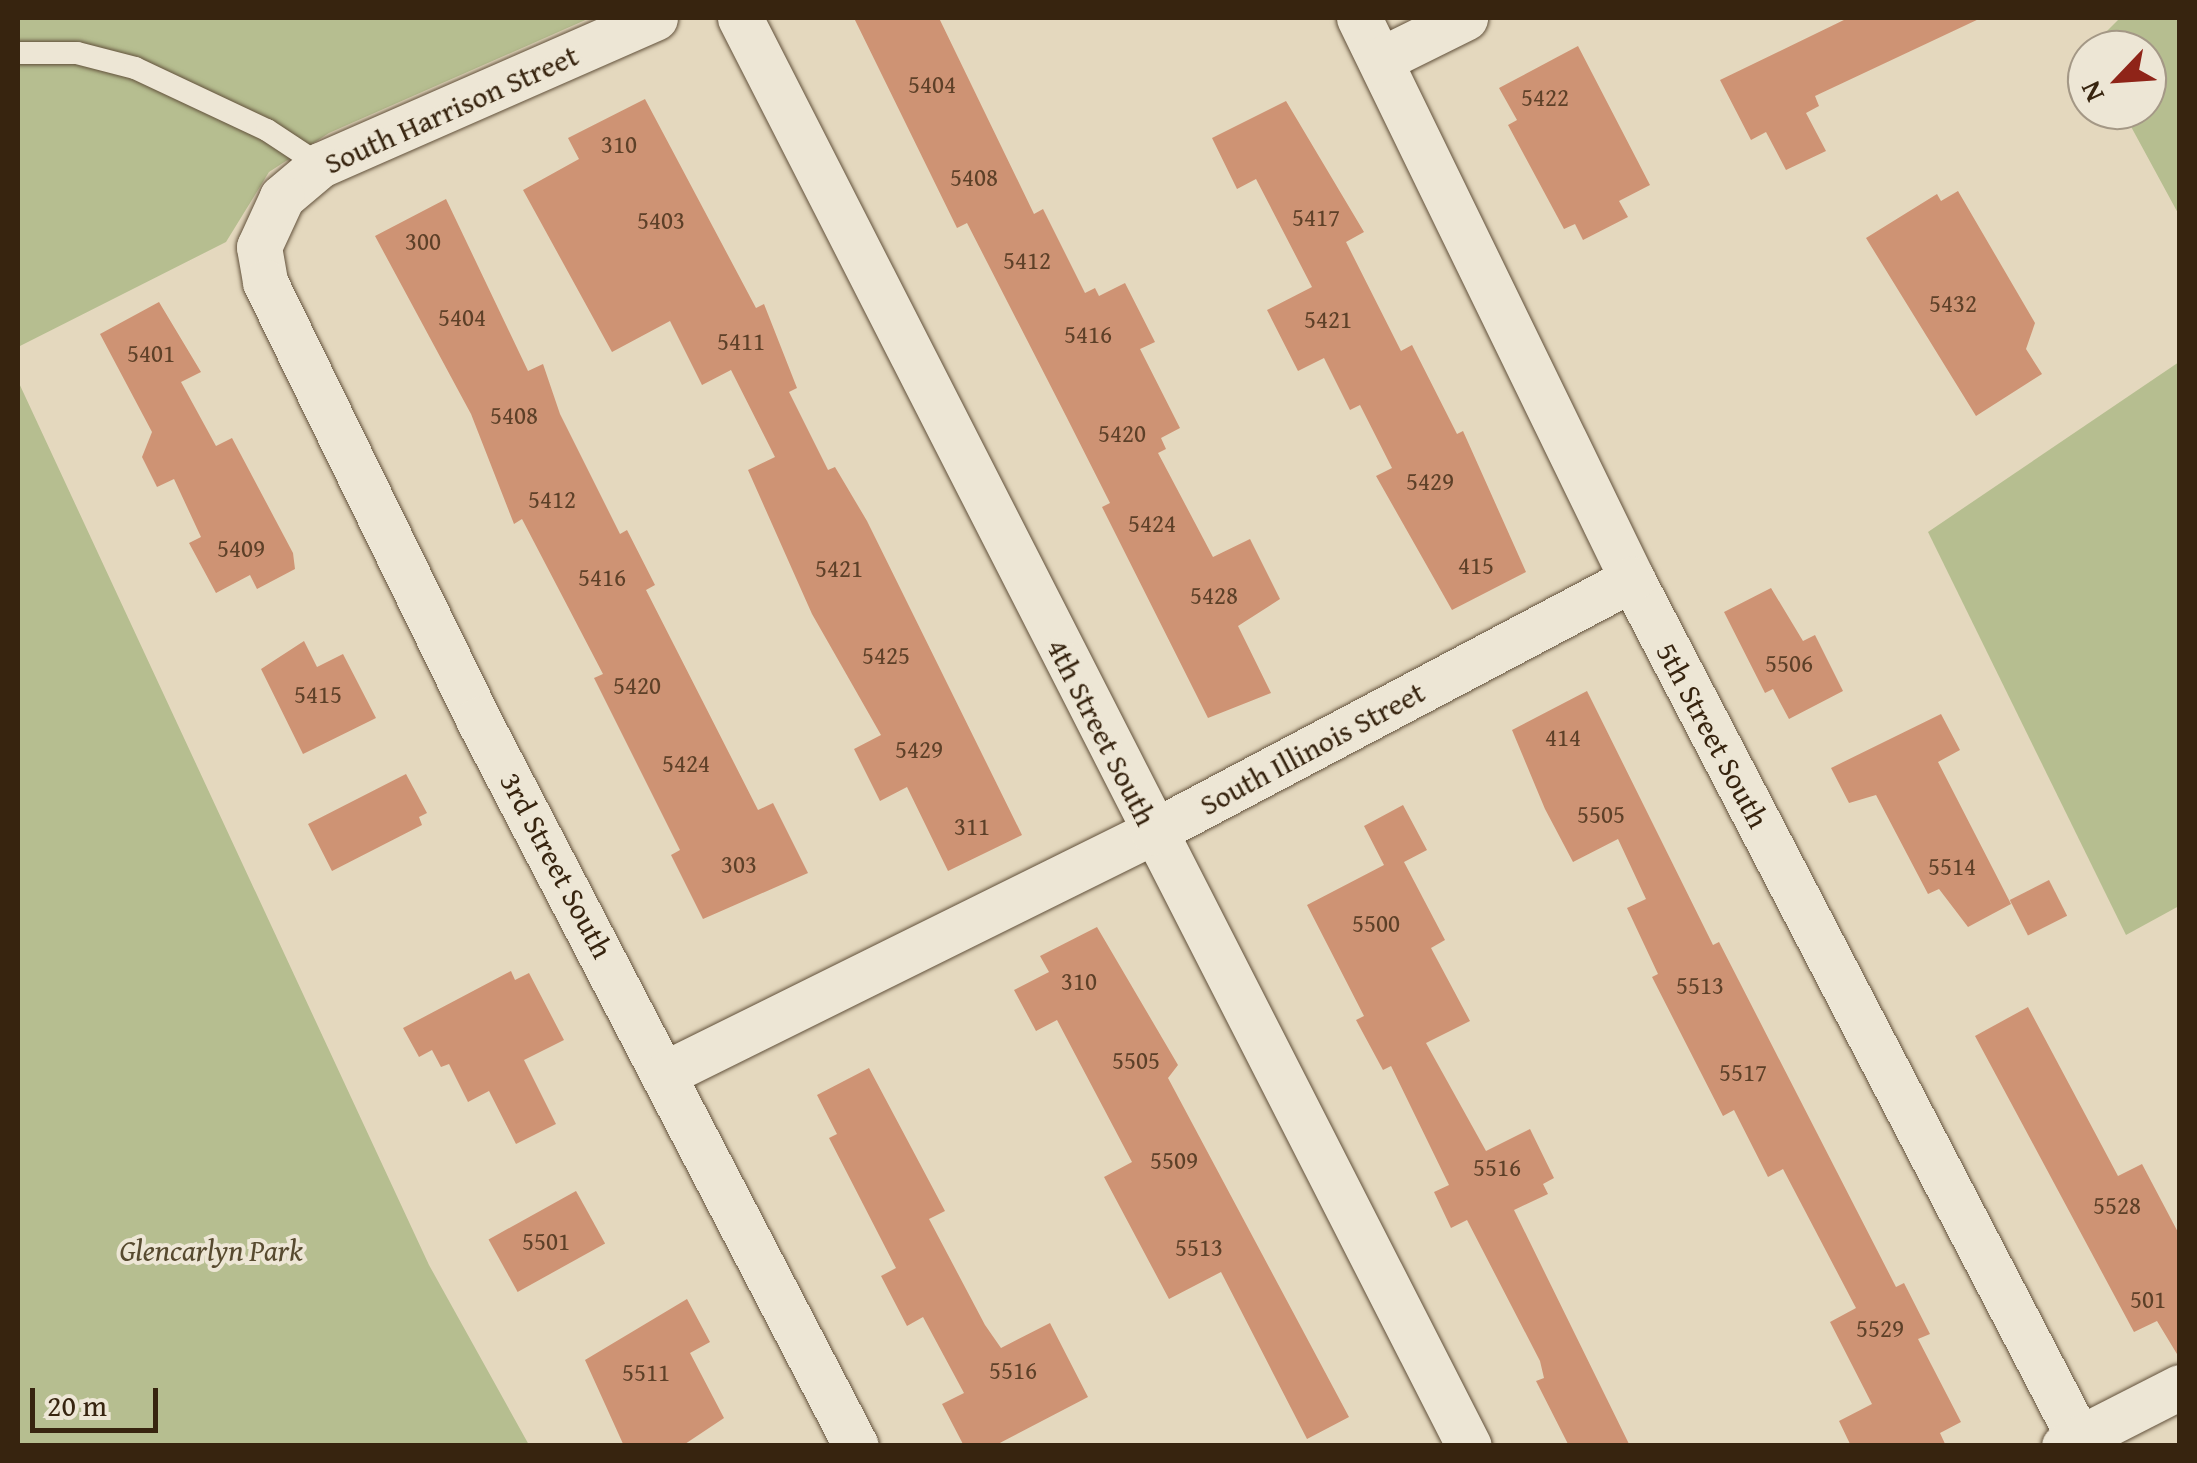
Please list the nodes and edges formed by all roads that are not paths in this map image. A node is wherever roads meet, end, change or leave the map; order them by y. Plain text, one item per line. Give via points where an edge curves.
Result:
1 (655, 18) edge
2 (740, 18) edge
3 (1359, 18) edge
4 (1464, 18) edge
5 (18, 52) edge
6 (1380, 60) junction
7 (320, 165) junction
8 (265, 282) joint
9 (1632, 579) junction
10 (1153, 832) junction
11 (668, 1072) junction
12 (2180, 1387) edge
13 (2076, 1443) edge
14 (856, 1446) edge
15 (1468, 1446) edge

1 - 7 street, South Harrison Street
2 - 10 street, 4th Street South
3 - 6 street, 5th Street South
4 - 6 street
5 - 7 lane via 77,53 135,68 267,130
6 - 9 street, 5th Street South
7 - 8 street, South Harrison Street via 268,222 259,248
8 - 11 street, 3rd Street South via 478,719
9 - 10 street, South Illinois Street
9 - 13 street, 5th Street South
10 - 11 street, South Illinois Street
10 - 15 street, 4th Street South
11 - 14 street, 3rd Street South
12 - 13 street

